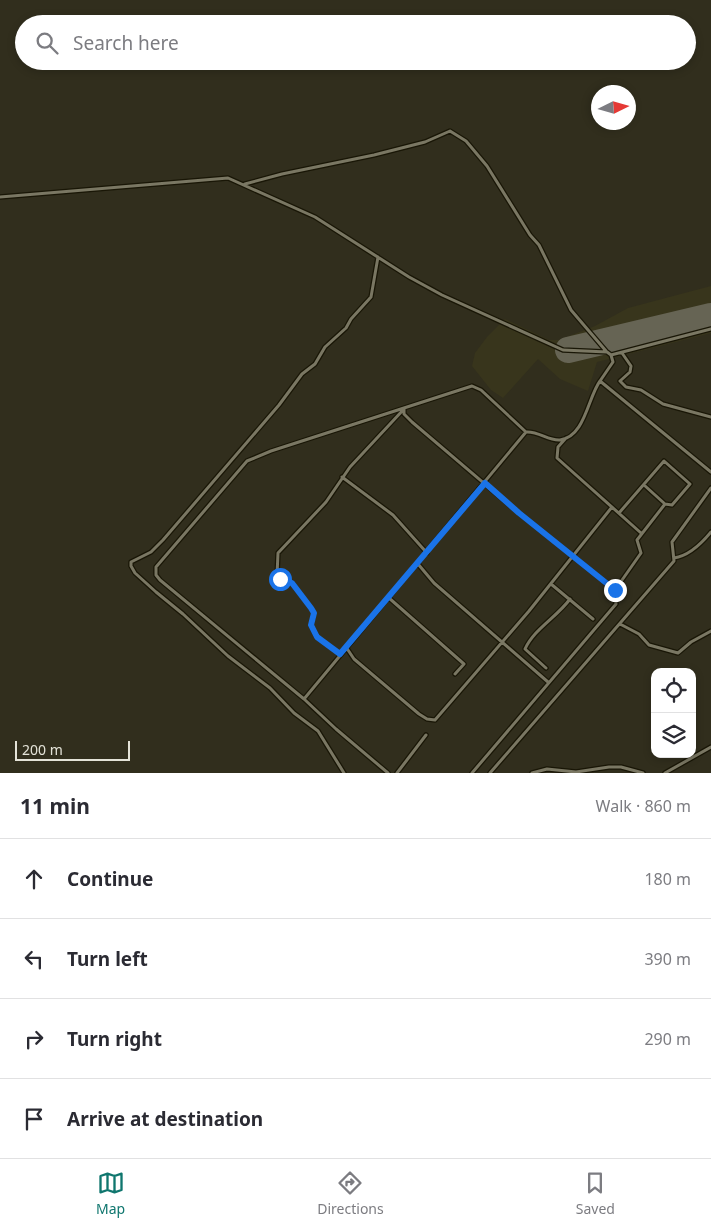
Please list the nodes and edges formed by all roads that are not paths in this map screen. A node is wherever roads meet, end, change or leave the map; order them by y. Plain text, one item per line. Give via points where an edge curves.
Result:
1 (244, 184) junction
2 (0, 197) edge
3 (378, 257) junction
4 (711, 329) edge
5 (607, 352) junction
6 (622, 353) junction
7 (611, 355) junction
8 (600, 381) junction
9 (404, 409) junction
10 (711, 417) edge
11 (526, 432) junction
12 (566, 438) junction
13 (711, 472) edge
14 (342, 478) junction
15 (485, 483) junction
16 (644, 486) junction
17 (711, 488) edge
18 (665, 504) junction
19 (612, 507) junction
20 (619, 513) junction
21 (711, 532) edge
22 (641, 533) junction
23 (427, 553) junction
24 (572, 556) junction
25 (674, 558) junction
26 (418, 564) junction
27 (551, 584) junction
28 (615, 590) junction
29 (389, 598) junction
30 (570, 599) junction
31 (593, 619) dead end
32 (619, 624) junction
33 (711, 631) edge
34 (502, 641) junction
35 (346, 647) junction
36 (340, 654) junction
37 (546, 668) dead end
38 (455, 674) dead end
39 (548, 682) junction
40 (304, 698) junction
41 (426, 735) dead end
42 (711, 747) edge
43 (344, 773) edge
44 (388, 773) edge
45 (397, 773) edge
46 (472, 773) edge
47 (490, 773) edge
48 (532, 773) edge
49 (643, 773) edge
50 (665, 773) edge

1 - 2 street via 228,178
1 - 3 street via 315,217
1 - 5 street via 425,142 450,131 466,141 487,166 539,245 571,310
3 - 5 street via 442,296 563,350
3 - 43 street via 371,298 364,307 325,347 315,364 302,374 163,540 150,552 131,562 130,566 228,656 318,731
4 - 6 street
5 - 7 street
6 - 7 street
6 - 10 street via 631,366 630,372 620,381 626,387 641,390 663,404
7 - 8 street via 614,362
8 - 12 street via 589,398 583,422
8 - 13 street
9 - 11 street via 472,386 482,390
9 - 14 street
9 - 15 street via 404,414 412,422
9 - 40 street via 247,461 156,567 160,580
11 - 12 street via 533,431 555,440
11 - 15 street
12 - 19 street via 558,447 556,458
14 - 23 street via 393,515
14 - 36 street via 326,502 278,553 277,576 292,583 314,613 311,625 317,637
15 - 23 street
15 - 24 street
16 - 18 street
16 - 18 street via 664,461 690,484 672,505
16 - 20 street
17 - 25 street via 672,542
18 - 22 street
19 - 20 street
19 - 24 street
20 - 22 street
21 - 25 street via 699,546
22 - 28 street via 637,540 641,553
23 - 26 street
24 - 27 street
24 - 28 street
25 - 32 street via 636,608
26 - 29 street
26 - 34 street via 434,583
27 - 30 street
27 - 34 street
28 - 39 street via 616,604
29 - 35 street
29 - 38 street via 464,664
30 - 31 street
30 - 37 street via 535,634 525,649
32 - 33 street via 639,634 649,646 678,653
32 - 47 street
34 - 35 street via 435,720 427,719 413,709 354,659
34 - 39 street
35 - 36 street
36 - 40 street
39 - 46 street
40 - 44 street
41 - 45 street
42 - 50 street
48 - 49 street via 548,769 576,772 621,767

